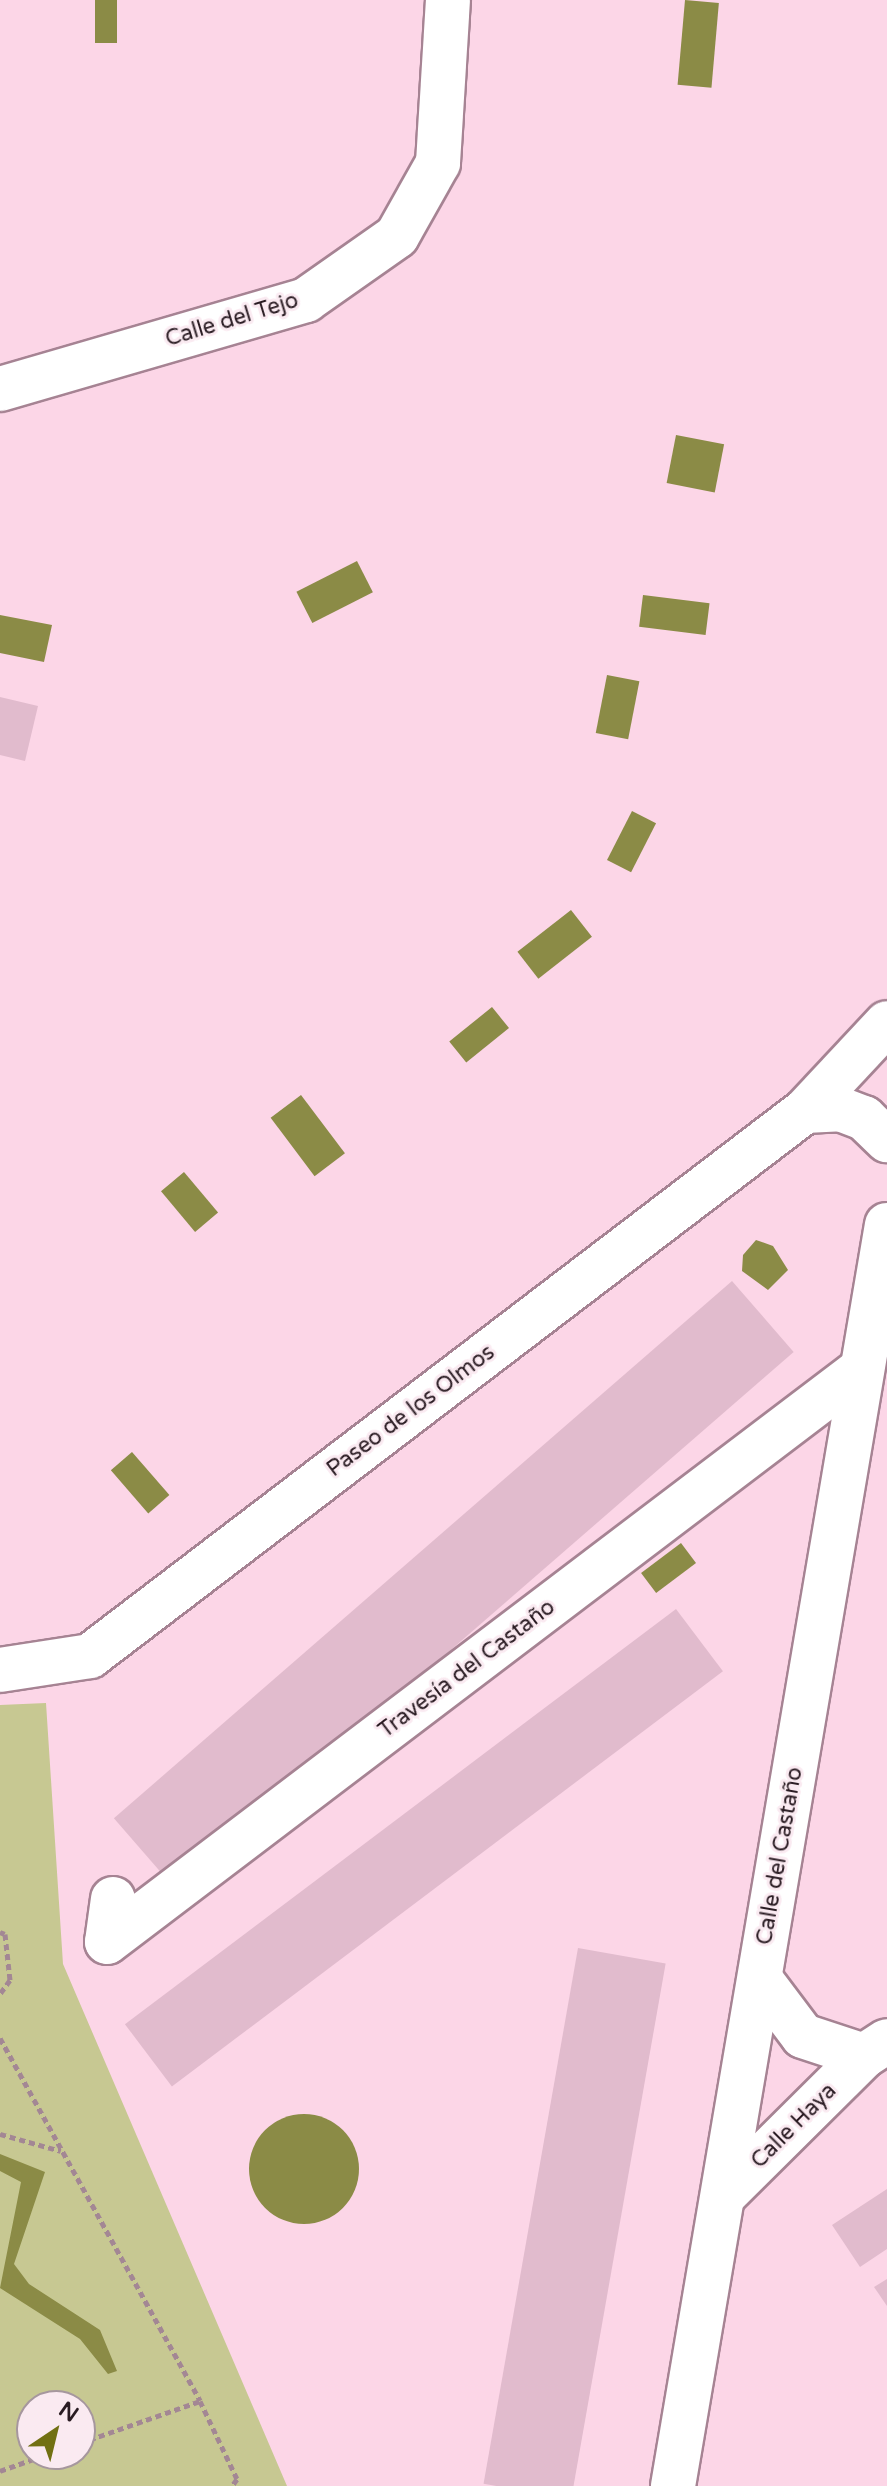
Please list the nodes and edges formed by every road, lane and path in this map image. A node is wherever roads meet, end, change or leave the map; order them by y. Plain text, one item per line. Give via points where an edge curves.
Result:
1 (448, 0) edge
2 (0, 389) edge
3 (887, 1023) edge
4 (805, 1111) junction
5 (887, 1140) edge
6 (887, 1225) edge
7 (862, 1369) junction
8 (0, 1670) edge
9 (113, 1899) dead end
10 (0, 1932) edge
11 (760, 1979) junction
12 (0, 1994) edge
13 (0, 2038) edge
14 (876, 2048) edge
15 (0, 2134) edge
16 (62, 2152) junction
17 (723, 2196) junction
18 (200, 2401) junction
19 (96, 2437) edge
20 (237, 2479) junction
21 (232, 2486) edge
22 (241, 2486) edge
23 (673, 2486) edge

1 - 2 street, Calle del Tejo via 438,163 397,236 306,300
3 - 4 street, Paseo de los Olmos
4 - 5 street via 840,1109 864,1118
4 - 8 street, Paseo de los Olmos via 90,1656
6 - 7 street, Calle del Castaño
7 - 9 street, Travesía del Castaño via 107,1942
7 - 11 street, Calle del Castaño
10 - 12 path via 5,1934 10,1980
11 - 14 street, Calle Haya via 803,2036
11 - 17 street, Calle del Castaño
13 - 16 path
14 - 17 street, Calle Haya
15 - 16 path
16 - 18 path
17 - 23 street, Calle del Castaño
18 - 19 path
18 - 20 path
20 - 21 path
20 - 22 path

